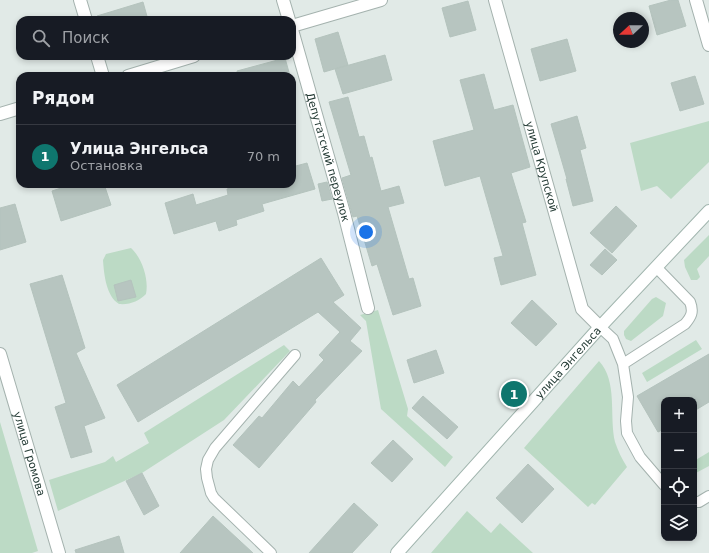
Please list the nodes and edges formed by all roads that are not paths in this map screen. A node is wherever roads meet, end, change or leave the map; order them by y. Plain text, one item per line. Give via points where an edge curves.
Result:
1 (80, 0) edge
2 (283, 0) edge
3 (381, 0) edge
4 (495, 0) edge
5 (696, 0) edge
6 (85, 16) edge
7 (288, 16) edge
8 (296, 25) edge
9 (296, 44) edge
10 (709, 46) edge
11 (98, 60) edge
12 (181, 60) edge
13 (102, 72) edge
14 (141, 72) edge
15 (16, 109) edge
16 (0, 114) edge
17 (709, 211) edge
18 (656, 267) junction
19 (368, 308) dead end
20 (600, 327) junction
21 (0, 354) edge
22 (295, 356) dead end
23 (623, 364) junction
24 (661, 481) edge
25 (709, 496) edge
26 (697, 502) edge
27 (59, 553) edge
28 (271, 553) edge
29 (397, 553) edge

1 - 6 street
2 - 7 street
3 - 8 street
4 - 20 street, улица Крупской via 582,309
5 - 10 street
9 - 19 street, Депутатский переулок
11 - 13 street
12 - 14 street
15 - 16 street
17 - 18 street, улица Энгельса
18 - 20 street, улица Энгельса
18 - 23 lane via 690,302 692,316 685,324
20 - 23 lane via 613,339
20 - 29 street, улица Энгельса
21 - 27 street, улица Громова
22 - 28 lane via 215,448 206,469 214,498
23 - 24 lane via 628,396 627,433 640,457
25 - 26 lane

